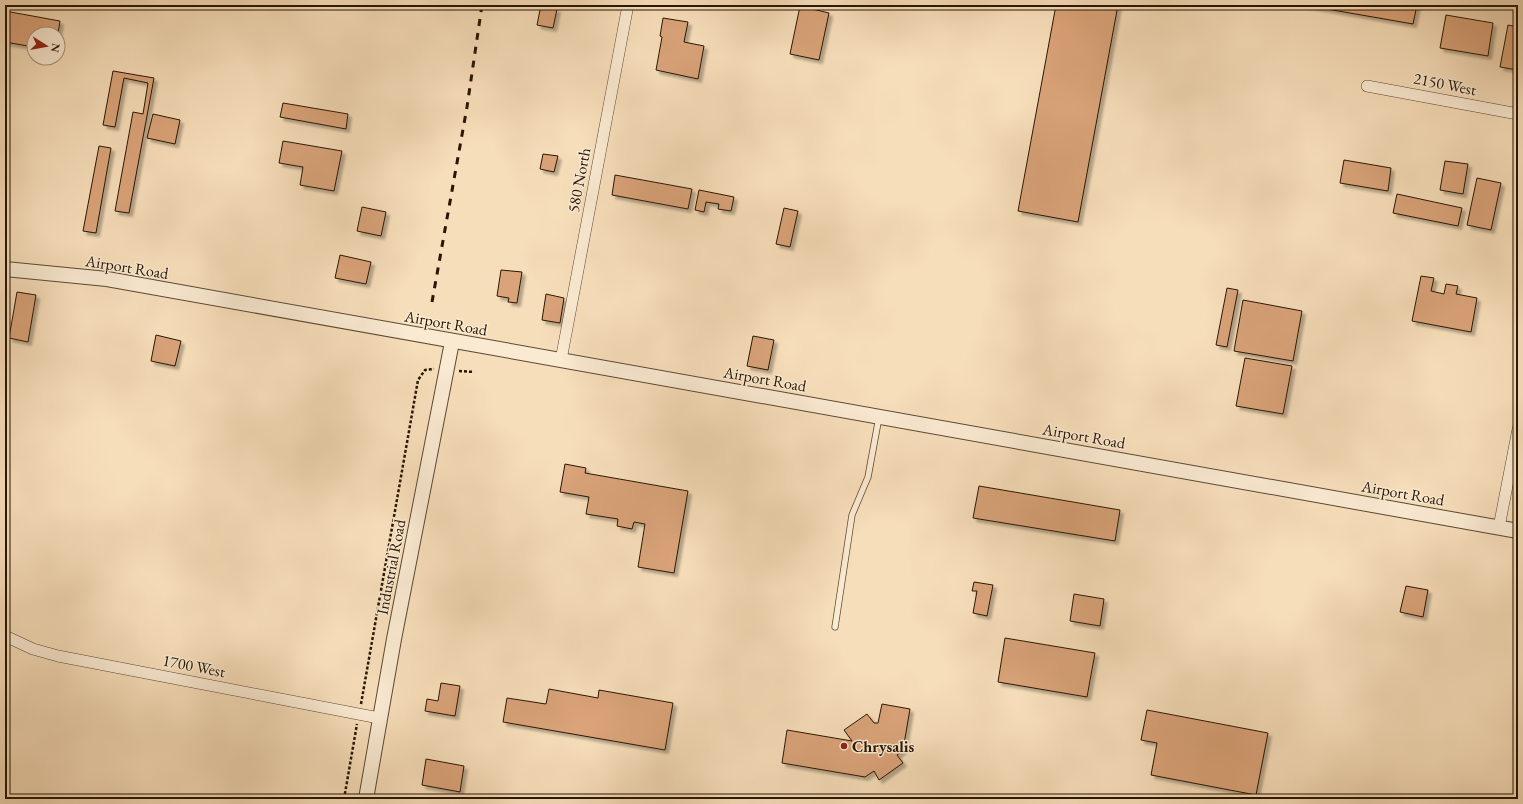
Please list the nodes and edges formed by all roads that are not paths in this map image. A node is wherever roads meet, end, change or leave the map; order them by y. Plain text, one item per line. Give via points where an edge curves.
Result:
1 (628, 5) edge
2 (1367, 86) dead end
3 (1518, 114) edge
4 (5, 269) edge
5 (452, 342) junction
6 (561, 360) junction
7 (880, 417) junction
8 (1518, 429) edge
9 (1499, 527) junction
10 (1518, 531) edge
11 (835, 627) dead end
12 (5, 636) edge
13 (379, 718) junction
14 (366, 799) edge

1 - 6 street, 580 North
2 - 3 street, 2150 West
4 - 5 street, Airport Road via 107,279
5 - 6 street, Airport Road
5 - 13 street, Industrial Road
6 - 7 street, Airport Road
7 - 9 street, Airport Road
7 - 11 lane via 868,477 852,515
8 - 9 street
9 - 10 street, Airport Road
12 - 13 street, 1700 West via 33,649 58,656
13 - 14 street, Industrial Road

